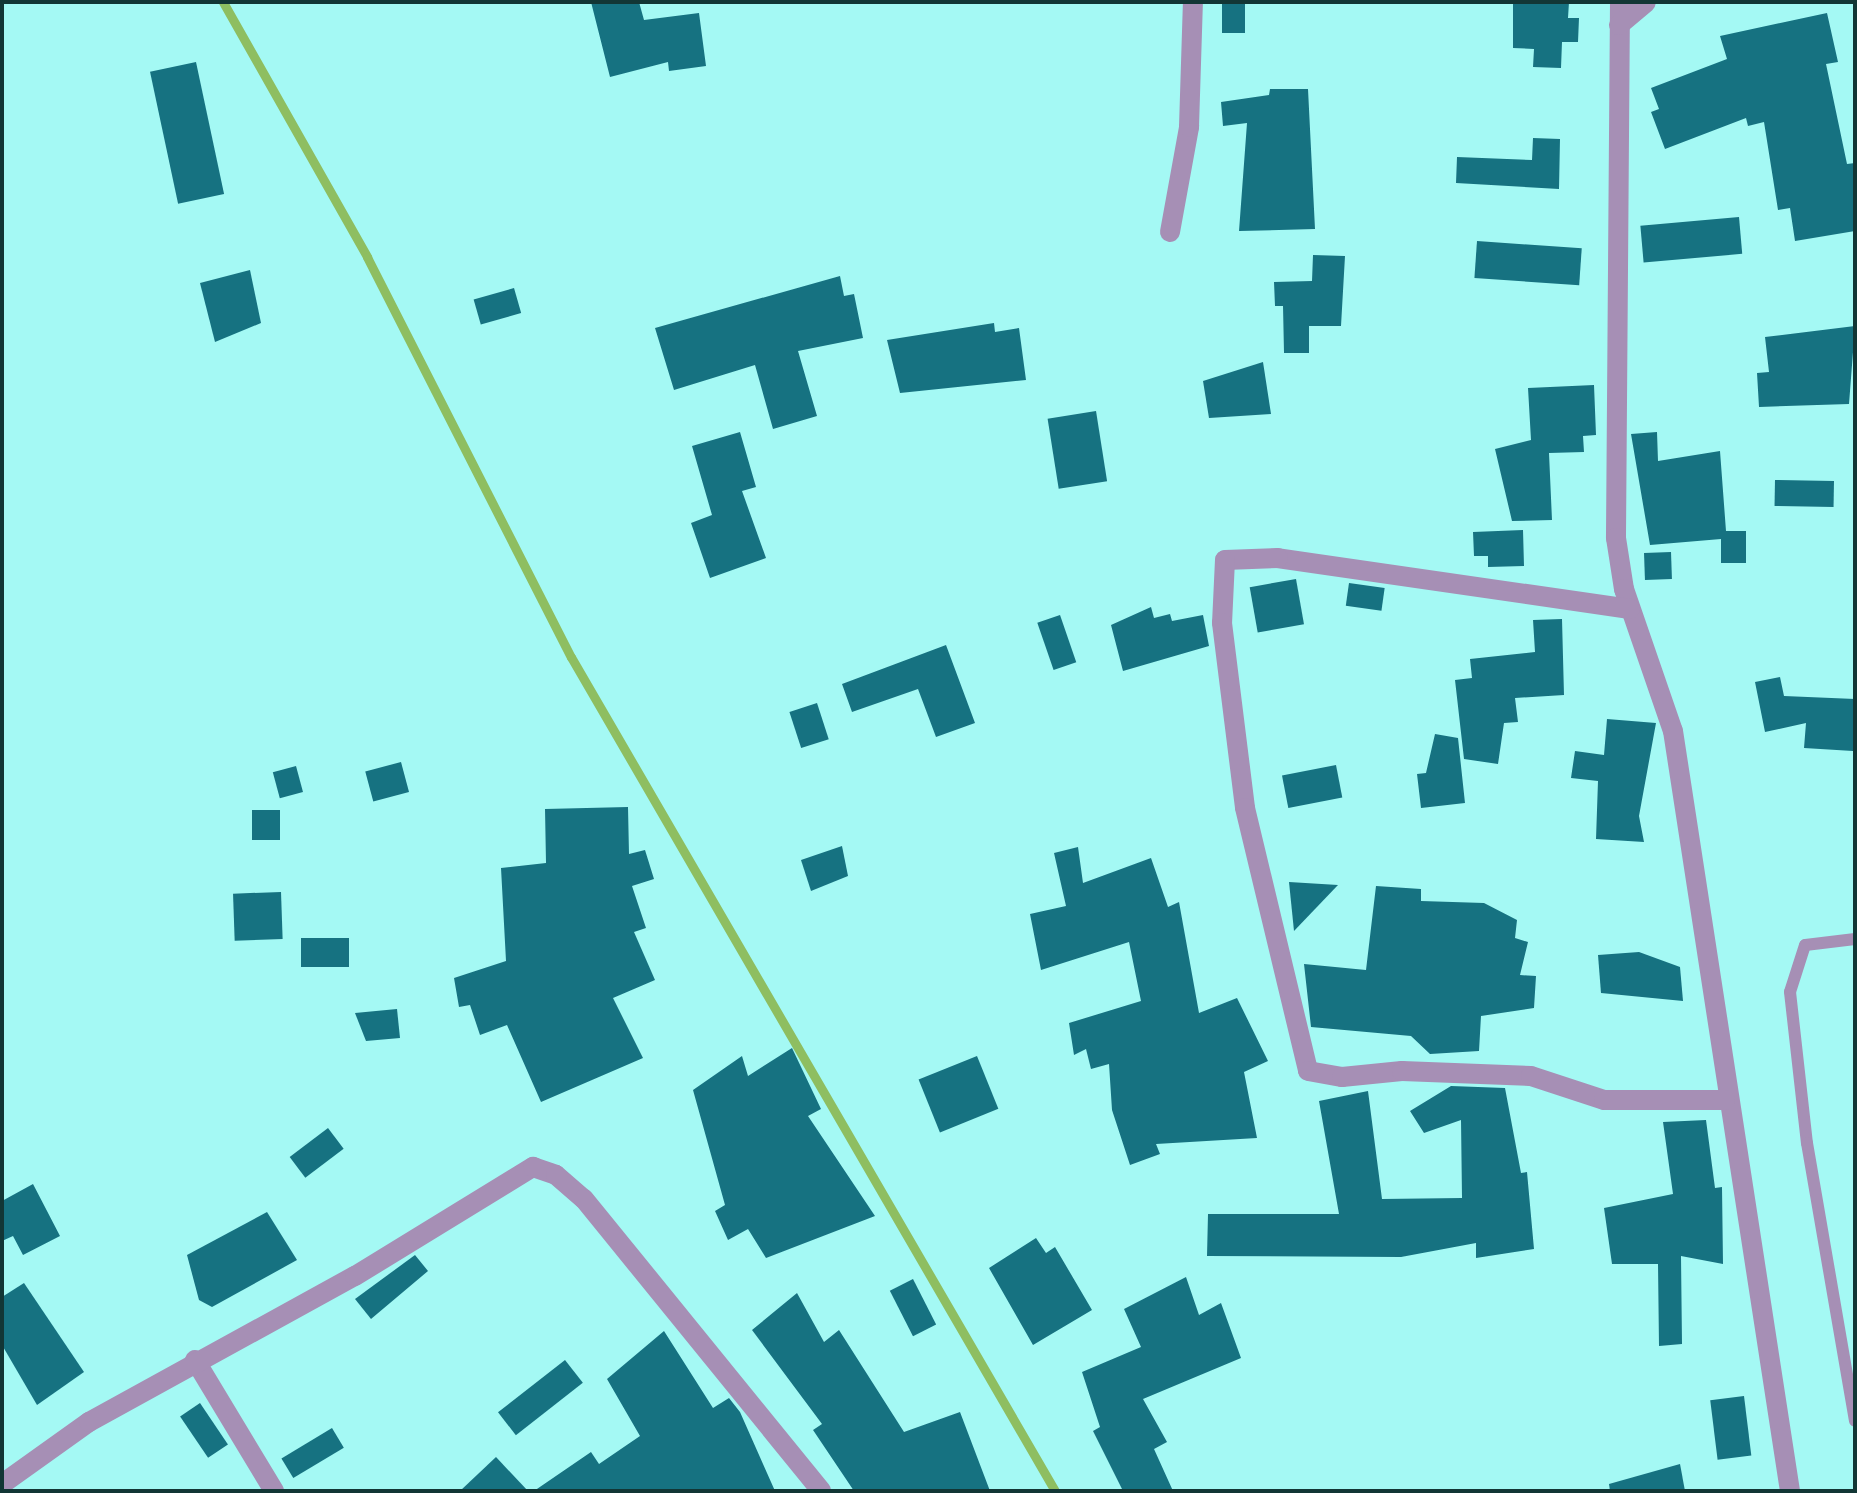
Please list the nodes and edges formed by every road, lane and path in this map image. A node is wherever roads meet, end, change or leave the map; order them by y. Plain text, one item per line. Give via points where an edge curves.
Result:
1 (1193, 2) edge
2 (1620, 2) edge
3 (1646, 2) edge
4 (1619, 25) junction
5 (1170, 232) dead end
6 (1630, 609) junction
7 (1855, 939) edge
8 (1725, 1100) junction
9 (195, 1360) junction
10 (1855, 1421) edge
11 (2, 1484) edge
12 (274, 1491) edge
13 (821, 1491) edge
14 (1790, 1491) edge

1 - 5 street via 1189,127
2 - 4 street
3 - 4 street
4 - 6 street via 1616,538
6 - 8 street via 1673,731
6 - 8 street via 1278,558 1225,560 1222,623 1245,808 1308,1071 1331,1077 1402,1071 1531,1076 1604,1100
7 - 10 lane via 1805,945 1790,992 1807,1143
8 - 14 street
9 - 11 street via 89,1422
9 - 12 street
9 - 13 street via 539,1168 594,1211

